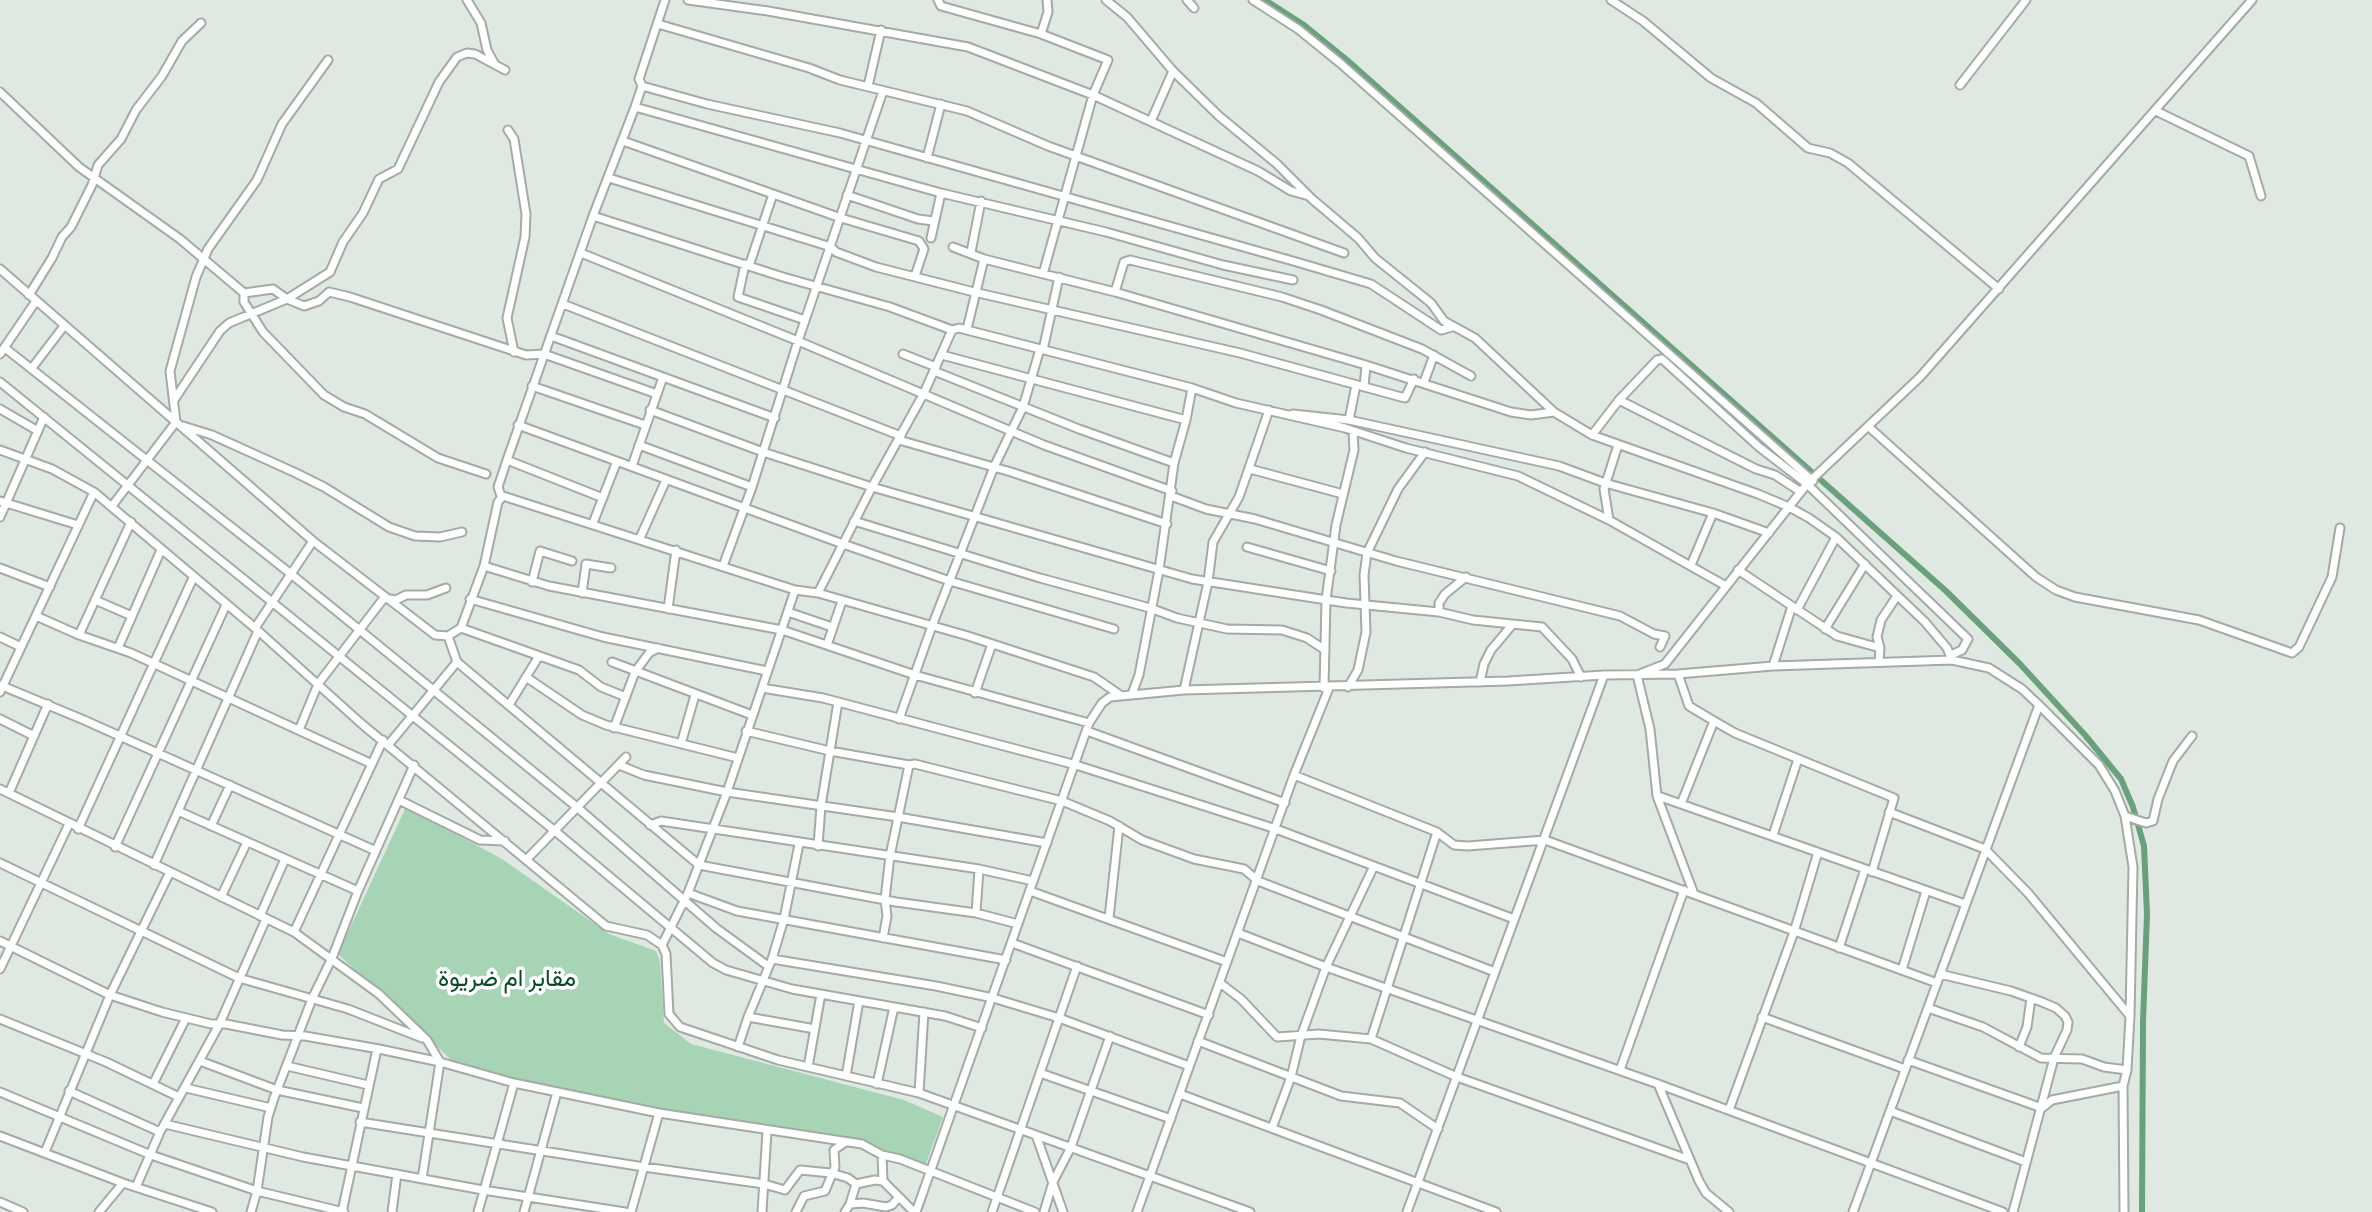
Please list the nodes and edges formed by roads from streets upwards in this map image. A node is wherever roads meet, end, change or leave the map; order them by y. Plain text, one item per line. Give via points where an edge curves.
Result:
1 (467, 0) edge
2 (665, 0) edge
3 (688, 0) edge
4 (938, 0) edge
5 (1047, 0) edge
6 (1106, 0) edge
7 (1187, 0) edge
8 (1253, 0) edge
9 (1611, 0) edge
10 (2026, 0) edge
11 (2252, 0) edge
12 (1194, 8) dead end
13 (201, 23) dead end
14 (658, 24) junction
15 (881, 30) junction
16 (1041, 34) junction
17 (328, 60) dead end
18 (495, 65) junction
19 (505, 70) dead end
20 (1173, 71) junction
21 (1960, 85) dead end
22 (642, 86) junction
23 (868, 86) junction
24 (883, 91) junction
25 (0, 92) edge
26 (1093, 95) junction
27 (941, 104) junction
28 (635, 107) junction
29 (2156, 111) junction
30 (1151, 121) junction
31 (508, 130) dead end
32 (623, 141) junction
33 (867, 142) junction
34 (1076, 155) junction
35 (927, 158) junction
36 (857, 168) junction
37 (94, 178) junction
38 (609, 178) junction
39 (941, 193) junction
40 (773, 194) junction
41 (847, 195) junction
42 (1309, 196) junction
43 (2261, 196) dead end
44 (1065, 198) junction
45 (981, 201) junction
46 (593, 216) junction
47 (841, 218) junction
48 (933, 221) junction
49 (1060, 222) junction
50 (762, 226) junction
51 (931, 238) dead end
52 (831, 247) junction
53 (953, 247) dead end
54 (971, 252) junction
55 (581, 253) junction
56 (1344, 253) dead end
57 (984, 259) junction
58 (205, 261) junction
59 (747, 265) junction
60 (0, 269) edge
61 (1043, 274) junction
62 (915, 276) junction
63 (1059, 277) junction
64 (1293, 280) dead end
65 (817, 286) junction
66 (1999, 289) junction
67 (974, 292) junction
68 (1115, 292) junction
69 (244, 293) junction
70 (29, 295) junction
71 (287, 299) junction
72 (36, 301) junction
73 (563, 304) junction
74 (1053, 311) junction
75 (251, 314) junction
76 (805, 320) junction
77 (64, 326) junction
78 (1452, 327) junction
79 (967, 329) junction
80 (952, 330) junction
81 (551, 336) junction
82 (798, 341) junction
83 (2, 349) edge
84 (1041, 349) junction
85 (514, 352) junction
86 (544, 354) junction
87 (903, 354) dead end
88 (526, 355) junction
89 (942, 355) junction
90 (1434, 355) junction
91 (1366, 365) junction
92 (32, 368) junction
93 (935, 369) junction
94 (538, 370) junction
95 (1471, 376) dead end
96 (663, 377) junction
97 (1414, 379) junction
98 (1031, 380) junction
99 (0, 382) edge
100 (1424, 382) junction
101 (532, 386) junction
102 (1360, 386) junction
103 (1192, 388) junction
104 (784, 389) junction
105 (924, 393) junction
106 (657, 394) junction
107 (174, 400) junction
108 (1619, 400) junction
109 (1023, 407) junction
110 (0, 409) edge
111 (650, 410) junction
112 (1269, 410) junction
113 (1554, 412) junction
114 (1283, 413) junction
115 (44, 417) junction
116 (775, 418) junction
117 (1186, 420) junction
118 (1349, 420) junction
119 (179, 424) junction
120 (518, 425) junction
121 (645, 425) junction
122 (1870, 428) junction
123 (38, 431) junction
124 (1353, 431) junction
125 (1013, 432) junction
126 (1592, 435) junction
127 (900, 438) junction
128 (639, 445) junction
129 (1618, 445) junction
130 (0, 450) edge
131 (763, 452) junction
132 (1425, 452) junction
133 (26, 459) junction
134 (147, 460) junction
135 (507, 460) junction
136 (617, 461) junction
137 (1174, 463) junction
138 (632, 466) junction
139 (994, 467) junction
140 (1250, 469) junction
141 (486, 474) dead end
142 (666, 480) junction
143 (1605, 483) junction
144 (1810, 483) junction
145 (128, 485) junction
146 (752, 487) junction
147 (872, 487) junction
148 (94, 492) junction
149 (1801, 492) junction
150 (1171, 493) junction
151 (1343, 494) junction
152 (501, 496) junction
153 (603, 498) junction
154 (3, 502) edge
155 (112, 506) junction
156 (1789, 507) junction
157 (744, 509) junction
158 (1230, 513) junction
159 (1713, 513) junction
160 (0, 517) edge
161 (975, 517) junction
162 (1609, 520) junction
163 (854, 521) junction
164 (131, 522) junction
165 (593, 523) junction
166 (1167, 524) junction
167 (78, 525) junction
168 (2340, 528) dead end
169 (462, 532) dead end
170 (1769, 533) junction
171 (1836, 537) junction
172 (640, 538) junction
173 (313, 541) junction
174 (1334, 543) junction
175 (843, 544) junction
176 (1247, 547) dead end
177 (161, 550) junction
178 (676, 550) junction
179 (1367, 553) junction
180 (960, 554) junction
181 (572, 561) dead end
182 (1865, 564) junction
183 (1691, 565) junction
184 (484, 566) junction
185 (723, 566) junction
186 (0, 568) edge
187 (611, 568) dead end
188 (1159, 570) junction
189 (1738, 570) junction
190 (1331, 571) junction
191 (291, 574) junction
192 (1466, 577) junction
193 (193, 578) junction
194 (950, 581) junction
195 (532, 582) junction
196 (1208, 582) junction
197 (1726, 586) junction
198 (50, 587) junction
199 (446, 588) dead end
200 (795, 590) junction
201 (582, 593) junction
202 (818, 593) junction
203 (1897, 596) junction
204 (384, 598) junction
205 (470, 599) junction
206 (95, 600) junction
207 (1326, 600) junction
208 (272, 601) junction
209 (842, 601) junction
210 (226, 605) junction
211 (1365, 605) junction
212 (1150, 608) junction
213 (1794, 608) junction
214 (668, 609) junction
215 (788, 612) junction
216 (1439, 612) junction
217 (36, 616) junction
218 (132, 616) junction
219 (1199, 623) junction
220 (1512, 625) junction
221 (932, 626) junction
222 (832, 627) junction
223 (461, 628) junction
224 (1114, 629) dead end
225 (1825, 629) junction
226 (256, 630) junction
227 (360, 630) junction
228 (782, 630) junction
229 (79, 635) junction
230 (448, 636) junction
231 (0, 637) edge
232 (992, 644) junction
233 (827, 645) junction
234 (21, 647) junction
235 (1660, 647) dead end
236 (118, 648) junction
237 (658, 648) junction
238 (1880, 648) junction
239 (1325, 650) junction
240 (539, 656) junction
241 (339, 657) junction
242 (1951, 657) junction
243 (457, 662) junction
244 (612, 662) dead end
245 (1879, 662) junction
246 (154, 663) junction
247 (1773, 666) junction
248 (767, 671) junction
249 (635, 672) junction
250 (1678, 674) junction
251 (915, 675) junction
252 (1604, 675) junction
253 (1637, 675) junction
254 (526, 677) junction
255 (1581, 677) junction
256 (191, 681) junction
257 (1480, 682) junction
258 (318, 684) junction
259 (1348, 687) junction
260 (1, 688) edge
261 (762, 688) junction
262 (1326, 688) junction
263 (433, 690) junction
264 (1184, 690) junction
265 (975, 693) junction
266 (1132, 694) junction
267 (695, 695) junction
268 (1120, 695) junction
269 (626, 697) junction
270 (228, 698) junction
271 (838, 702) junction
272 (48, 704) junction
273 (509, 705) junction
274 (2039, 705) junction
275 (752, 715) junction
276 (412, 716) junction
277 (0, 719) edge
278 (899, 719) junction
279 (1714, 721) junction
280 (1088, 727) junction
281 (614, 728) junction
282 (299, 730) junction
283 (746, 731) junction
284 (34, 736) junction
285 (121, 736) junction
286 (2192, 736) dead end
287 (386, 742) junction
288 (681, 744) junction
289 (830, 751) junction
290 (158, 753) junction
291 (626, 757) dead end
292 (738, 758) junction
293 (1798, 759) junction
294 (372, 764) junction
295 (414, 765) junction
296 (619, 765) junction
297 (909, 765) junction
298 (1076, 765) junction
299 (196, 770) junction
300 (1294, 775) junction
301 (602, 784) junction
302 (230, 785) junction
303 (0, 789) edge
304 (727, 792) junction
305 (9, 793) junction
306 (1657, 796) junction
307 (399, 800) junction
308 (1062, 801) junction
309 (1285, 803) junction
310 (1681, 804) junction
311 (821, 806) junction
312 (578, 808) junction
313 (178, 811) junction
314 (1889, 812) junction
315 (2125, 816) junction
316 (898, 817) junction
317 (69, 824) junction
318 (650, 825) junction
319 (211, 826) junction
320 (1119, 826) junction
321 (78, 829) junction
322 (1276, 829) junction
323 (711, 830) junction
324 (555, 831) junction
325 (1437, 832) junction
326 (339, 834) junction
327 (1773, 835) junction
328 (1545, 840) junction
329 (505, 841) junction
330 (247, 842) junction
331 (1047, 843) junction
332 (799, 844) junction
333 (818, 846) junction
334 (115, 847) junction
335 (1985, 849) junction
336 (376, 851) junction
337 (1818, 852) junction
338 (890, 856) junction
339 (285, 859) junction
340 (527, 859) junction
341 (0, 863) edge
342 (154, 865) junction
343 (699, 865) junction
344 (1374, 866) junction
345 (979, 869) junction
346 (1868, 870) junction
347 (170, 872) junction
348 (320, 875) junction
349 (1033, 881) junction
350 (1258, 881) junction
351 (41, 883) junction
352 (791, 883) junction
353 (1423, 884) junction
354 (1684, 890) junction
355 (358, 891) junction
356 (1030, 891) junction
357 (1926, 891) junction
358 (1694, 894) junction
359 (221, 897) junction
360 (686, 897) junction
361 (885, 899) junction
362 (1965, 904) junction
363 (976, 913) junction
364 (1351, 916) junction
365 (263, 917) junction
366 (1109, 918) junction
367 (784, 919) junction
368 (1514, 919) junction
369 (1018, 924) junction
370 (670, 929) junction
371 (294, 932) junction
372 (1794, 932) junction
373 (142, 933) junction
374 (1238, 933) junction
375 (883, 938) junction
376 (1405, 939) junction
377 (0, 941) edge
378 (1012, 943) junction
379 (662, 945) junction
380 (11, 946) junction
381 (1839, 948) junction
382 (332, 958) junction
383 (1006, 960) junction
384 (770, 962) junction
385 (1227, 962) junction
386 (1077, 966) junction
387 (1326, 967) junction
388 (0, 969) edge
389 (1902, 970) junction
390 (1495, 972) junction
391 (1940, 974) junction
392 (239, 978) junction
393 (763, 981) junction
394 (1220, 983) junction
395 (1937, 983) junction
396 (1389, 987) junction
397 (821, 994) junction
398 (110, 995) junction
399 (993, 998) junction
400 (2031, 998) junction
401 (312, 999) junction
402 (859, 1001) junction
403 (894, 1007) junction
404 (1928, 1008) junction
405 (924, 1012) junction
406 (1209, 1015) junction
407 (2130, 1016) junction
408 (748, 1017) junction
409 (1762, 1017) junction
410 (186, 1018) junction
411 (1059, 1018) junction
412 (0, 1019) edge
413 (1477, 1019) junction
414 (219, 1025) junction
415 (982, 1028) junction
416 (815, 1029) junction
417 (1110, 1036) junction
418 (1301, 1036) junction
419 (299, 1037) junction
420 (1371, 1039) junction
421 (427, 1040) junction
422 (1198, 1041) junction
423 (738, 1047) junction
424 (2019, 1047) junction
425 (377, 1049) junction
426 (84, 1056) junction
427 (2054, 1058) junction
428 (1908, 1060) junction
429 (200, 1061) junction
430 (440, 1062) junction
431 (287, 1066) junction
432 (1189, 1066) junction
433 (808, 1067) junction
434 (1905, 1069) junction
435 (1620, 1070) junction
436 (2127, 1070) junction
437 (1040, 1073) junction
438 (846, 1076) junction
439 (1291, 1077) junction
440 (1457, 1077) junction
441 (514, 1083) junction
442 (153, 1084) junction
443 (877, 1084) junction
444 (1658, 1084) junction
445 (368, 1085) junction
446 (2123, 1086) junction
447 (186, 1088) junction
448 (277, 1090) junction
449 (69, 1091) junction
450 (1091, 1091) junction
451 (0, 1092) edge
452 (557, 1092) junction
453 (919, 1093) junction
454 (1180, 1094) junction
455 (179, 1097) junction
456 (952, 1106) junction
457 (271, 1108) junction
458 (363, 1108) junction
459 (2042, 1108) junction
460 (1729, 1110) junction
461 (1890, 1111) junction
462 (659, 1113) junction
463 (58, 1118) junction
464 (1171, 1119) junction
465 (360, 1122) junction
466 (162, 1128) junction
467 (1272, 1128) junction
468 (1020, 1129) junction
469 (1438, 1129) junction
470 (767, 1131) junction
471 (429, 1132) junction
472 (1036, 1135) junction
473 (0, 1136) edge
474 (850, 1142) junction
475 (498, 1144) junction
476 (1071, 1147) junction
477 (264, 1149) junction
478 (540, 1151) junction
479 (45, 1152) junction
480 (151, 1155) junction
481 (882, 1155) junction
482 (1690, 1160) junction
483 (2026, 1162) junction
484 (1871, 1163) junction
485 (351, 1165) junction
486 (644, 1167) junction
487 (929, 1172) junction
488 (831, 1173) junction
489 (397, 1174) junction
490 (1150, 1176) junction
491 (422, 1179) junction
492 (883, 1181) junction
493 (1053, 1182) junction
494 (123, 1183) junction
495 (1418, 1183) junction
496 (764, 1184) junction
497 (856, 1184) junction
498 (136, 1187) junction
499 (483, 1190) junction
500 (257, 1191) junction
501 (527, 1197) junction
502 (898, 1198) junction
503 (996, 1198) junction
504 (0, 1202) edge
505 (850, 1204) junction
506 (23, 1212) edge
507 (99, 1212) edge
508 (212, 1212) edge
509 (251, 1212) edge
510 (343, 1212) edge
511 (392, 1212) edge
512 (478, 1212) edge
513 (524, 1212) edge
514 (628, 1212) edge
515 (762, 1212) edge
516 (796, 1212) edge
517 (845, 1212) edge
518 (915, 1212) edge
519 (992, 1212) edge
520 (1035, 1212) edge
521 (1044, 1212) edge
522 (1063, 1212) edge
523 (1137, 1212) edge
524 (1250, 1212) edge
525 (1407, 1212) edge
526 (1496, 1212) edge
527 (1729, 1212) edge
528 (1853, 1212) edge
529 (2003, 1212) edge
530 (2013, 1212) edge
531 (2124, 1212) edge

1 - 18 street
2 - 14 street
3 - 15 street
4 - 16 street via 941,6
5 - 16 street
6 - 20 street
7 - 12 street
8 - 144 street via 1340,63
9 - 66 street via 1711,78 1771,114 1808,148 1848,163
10 - 21 street
11 - 29 street
13 - 37 street via 172,55
14 - 22 street via 639,79
14 - 23 street
15 - 23 street
15 - 26 street via 968,47
16 - 26 street via 1108,60
17 - 58 street via 282,124 257,180 224,223
18 - 19 street
18 - 71 street via 467,53 448,67 398,169 379,179 330,272
20 - 30 street
20 - 42 street
22 - 28 street
22 - 33 street
23 - 24 street
24 - 27 street
24 - 33 street
25 - 37 street
26 - 30 street
26 - 34 street
27 - 34 street
27 - 35 street
28 - 32 street
28 - 36 street
29 - 43 street via 2249,156
29 - 66 street
30 - 42 street
31 - 85 street via 526,214 507,318
32 - 38 street
32 - 40 street
33 - 35 street
33 - 36 street
34 - 44 street
34 - 56 street
35 - 44 street
36 - 39 street
36 - 41 street
37 - 58 street
37 - 70 street
38 - 46 street
38 - 50 street
39 - 45 street
39 - 48 street
40 - 47 street
40 - 50 street
41 - 47 street
41 - 48 street
42 - 78 street
44 - 49 street
44 - 78 street via 1371,284 1441,330
45 - 49 street
45 - 54 street
46 - 55 street
46 - 59 street
47 - 52 street
47 - 62 street via 922,242
48 - 51 street
49 - 61 street
49 - 64 street
50 - 52 street
50 - 59 street
52 - 62 street via 876,267
52 - 65 street
53 - 54 street
54 - 57 street
55 - 73 street
55 - 82 street
57 - 61 street
57 - 67 street
58 - 69 street
58 - 107 street via 170,371
59 - 65 street
59 - 76 street via 738,297
60 - 70 street
61 - 63 street
62 - 67 street
63 - 68 street
63 - 74 street
65 - 76 street
65 - 80 street
66 - 122 street
67 - 74 street
67 - 79 street
68 - 90 street via 1124,262 1130,260 1282,297
68 - 91 street
69 - 71 street via 273,289
69 - 75 street
70 - 72 street
71 - 75 street
71 - 85 street via 304,306 329,292
72 - 77 street
72 - 83 street
73 - 81 street
73 - 104 street
74 - 84 street
74 - 102 street
75 - 107 street via 229,323 212,339
75 - 141 street via 324,395 438,458
76 - 82 street
77 - 92 street
77 - 119 street
78 - 113 street via 1475,338
79 - 80 street
79 - 84 street
80 - 89 street
81 - 86 street
81 - 96 street
82 - 104 street
82 - 105 street
83 - 92 street
84 - 98 street
84 - 103 street
85 - 88 street
86 - 88 street
86 - 94 street
86 - 106 street
87 - 93 street
88 - 94 street
89 - 93 street
89 - 98 street
90 - 95 street
90 - 100 street
91 - 97 street
91 - 102 street
92 - 134 street
93 - 105 street
93 - 109 street
94 - 101 street
96 - 106 street
96 - 116 street
97 - 100 street
97 - 102 street via 1405,398
98 - 109 street
98 - 117 street
99 - 115 street
100 - 113 street via 1511,412
101 - 120 street
101 - 121 street
102 - 118 street
103 - 112 street
103 - 117 street
104 - 116 street
104 - 127 street
105 - 125 street
105 - 127 street
106 - 111 street
107 - 119 street
108 - 126 street
108 - 144 street via 1662,359 1759,447
108 - 149 street
109 - 125 street
109 - 137 street
110 - 123 street
111 - 121 street
111 - 131 street
112 - 114 street
112 - 140 street
113 - 126 street
114 - 118 street
114 - 124 street
115 - 123 street
115 - 145 street
116 - 131 street
117 - 137 street
118 - 143 street via 1559,466
119 - 134 street
119 - 169 street via 296,473 389,527 415,536
119 - 173 street
120 - 135 street
120 - 136 street
121 - 128 street
122 - 144 street
122 - 168 street via 2056,590 2199,620 2292,653 2332,577
123 - 133 street
124 - 132 street
124 - 151 street
125 - 139 street
125 - 150 street
126 - 129 street
127 - 139 street
127 - 147 street
128 - 138 street
128 - 146 street
129 - 143 street
129 - 156 street
130 - 133 street
131 - 146 street
131 - 147 street
132 - 162 street via 1518,476
132 - 179 street via 1398,489
133 - 148 street
133 - 154 street
134 - 145 street
134 - 191 street
135 - 152 street via 498,487
135 - 153 street
136 - 138 street
136 - 153 street
137 - 150 street
138 - 142 street
139 - 161 street
139 - 166 street
140 - 151 street
140 - 158 street
142 - 157 street
142 - 172 street
143 - 159 street
143 - 162 street
144 - 149 street
144 - 242 street via 1968,639
145 - 155 street
145 - 208 street
146 - 157 street
147 - 161 street
147 - 163 street
148 - 155 street
148 - 167 street
149 - 156 street
150 - 158 street
150 - 166 street
151 - 174 street
152 - 165 street
152 - 184 street
153 - 165 street
154 - 160 street
154 - 167 street
155 - 164 street
156 - 170 street
156 - 171 street
157 - 175 street
157 - 185 street
158 - 174 street
158 - 196 street via 1213,542
159 - 170 street
159 - 183 street
161 - 180 street
161 - 188 street
162 - 183 street
163 - 175 street
163 - 180 street
164 - 177 street
164 - 206 street
165 - 172 street
166 - 188 street
167 - 198 street
170 - 189 street
171 - 182 street
171 - 213 street
172 - 178 street
173 - 191 street
173 - 204 street
174 - 179 street
174 - 190 street
175 - 194 street
175 - 202 street
176 - 190 street
177 - 193 street
177 - 218 street
178 - 185 street
178 - 214 street
179 - 192 street
179 - 211 street
180 - 194 street
180 - 212 street
181 - 195 street via 540,551
182 - 203 street
182 - 225 street
183 - 197 street
184 - 195 street
184 - 205 street
185 - 200 street
186 - 198 street
187 - 201 street via 586,564
188 - 196 street
188 - 212 street
189 - 197 street
189 - 213 street
190 - 207 street
191 - 208 street
191 - 227 street
192 - 216 street via 1445,594
192 - 235 street via 1620,616 1665,636
193 - 210 street
193 - 246 street
194 - 221 street
194 - 224 street
195 - 201 street
196 - 207 street
196 - 219 street
197 - 253 street via 1665,664
198 - 217 street
199 - 204 street
200 - 202 street
200 - 215 street
201 - 214 street
202 - 209 street
203 - 238 street via 1881,620
203 - 242 street
204 - 227 street
204 - 230 street via 429,633
205 - 223 street
205 - 237 street
206 - 218 street
206 - 229 street
207 - 211 street
207 - 239 street
208 - 226 street
208 - 241 street
209 - 221 street
209 - 222 street
210 - 226 street
210 - 256 street
211 - 216 street
211 - 259 street via 1366,632 1358,670
212 - 219 street
212 - 266 street
213 - 225 street
213 - 247 street
214 - 228 street
215 - 222 street
215 - 228 street
216 - 220 street
217 - 229 street
217 - 234 street
218 - 236 street
219 - 239 street via 1282,630
219 - 264 street
220 - 255 street via 1542,627
220 - 257 street via 1491,650
221 - 232 street
221 - 251 street
222 - 233 street
223 - 230 street
223 - 240 street
225 - 238 street
226 - 258 street
226 - 270 street
227 - 241 street
227 - 263 street
228 - 233 street
228 - 248 street
229 - 236 street
230 - 243 street
231 - 234 street
232 - 265 street
232 - 268 street via 1094,677
233 - 251 street
234 - 260 street
236 - 246 street
237 - 248 street
237 - 249 street
238 - 245 street
239 - 262 street
240 - 254 street
240 - 269 street via 579,670
241 - 258 street
241 - 276 street
242 - 245 street
242 - 274 street via 1989,668
243 - 263 street
243 - 273 street
244 - 249 street
245 - 247 street
246 - 256 street
246 - 285 street
247 - 250 street
248 - 261 street
249 - 267 street
249 - 269 street
250 - 253 street
250 - 279 street via 1689,706
251 - 265 street
251 - 278 street
252 - 253 street
252 - 255 street
252 - 328 street
253 - 306 street via 1650,729
254 - 273 street
254 - 281 street via 582,715
255 - 257 street
256 - 270 street
256 - 290 street
257 - 259 street
258 - 282 street
258 - 287 street
259 - 262 street
260 - 272 street
261 - 271 street
261 - 275 street
262 - 264 street
262 - 300 street
263 - 276 street
263 - 312 street
264 - 266 street
265 - 280 street
266 - 268 street
267 - 275 street
267 - 288 street
268 - 280 street via 1102,703
269 - 281 street
270 - 282 street
270 - 299 street
271 - 278 street
271 - 289 street
272 - 284 street
272 - 285 street
273 - 301 street
274 - 315 street via 2099,765
274 - 335 street
275 - 283 street
276 - 287 street
276 - 324 street
277 - 284 street
278 - 298 street
279 - 293 street
279 - 310 street
280 - 298 street
280 - 309 street
281 - 288 street
282 - 294 street
283 - 289 street
283 - 292 street
284 - 305 street
285 - 290 street
285 - 321 street
286 - 315 street via 2173,761 2153,821
287 - 294 street
287 - 295 street
288 - 292 street
289 - 297 street
289 - 311 street
290 - 299 street
290 - 334 street
291 - 296 street
292 - 304 street
293 - 314 street via 1894,798
293 - 327 street
294 - 326 street
295 - 307 street
295 - 329 street
296 - 301 street
296 - 304 street via 650,777
297 - 308 street
297 - 316 street
298 - 308 street
298 - 322 street
299 - 302 street
299 - 313 street
300 - 309 street
300 - 325 street
301 - 312 street
301 - 318 street
302 - 319 street
302 - 326 street
303 - 305 street
304 - 311 street
304 - 323 street
305 - 317 street
306 - 310 street
306 - 358 street
307 - 329 street via 480,840
307 - 336 street
308 - 320 street
308 - 331 street
309 - 322 street
310 - 327 street
311 - 316 street
311 - 333 street
312 - 324 street
312 - 360 street
313 - 319 street
313 - 342 street
314 - 335 street
314 - 346 street
315 - 407 street via 2133,867
316 - 331 street
316 - 338 street
317 - 321 street
317 - 351 street
318 - 323 street via 659,821
318 - 343 street
319 - 330 street
320 - 350 street via 1194,859 1244,869
320 - 366 street
321 - 334 street
322 - 344 street
322 - 350 street
323 - 332 street
323 - 343 street
324 - 340 street
324 - 370 street
325 - 328 street via 1454,845
325 - 353 street
326 - 336 street
326 - 348 street
327 - 337 street
328 - 354 street
328 - 368 street
329 - 340 street
330 - 339 street
330 - 359 street
331 - 349 street
332 - 333 street
332 - 352 street
333 - 338 street
334 - 342 street
335 - 362 street
335 - 407 street
336 - 355 street
337 - 346 street
337 - 372 street
338 - 345 street
338 - 361 street
339 - 348 street
339 - 365 street
340 - 379 street via 606,926 647,935
341 - 351 street
342 - 347 street
343 - 352 street
343 - 360 street
344 - 353 street
344 - 364 street
345 - 349 street
345 - 363 street
346 - 357 street
346 - 381 street
347 - 359 street
347 - 373 street
348 - 355 street
348 - 371 street
349 - 356 street
350 - 364 street
350 - 374 street
351 - 373 street
351 - 380 street
352 - 361 street
352 - 367 street
353 - 368 street
353 - 376 street
354 - 358 street
354 - 435 street
355 - 382 street
356 - 366 street
356 - 369 street
357 - 362 street
357 - 389 street
358 - 372 street
359 - 365 street
360 - 367 street
360 - 370 street
360 - 384 street via 716,928
361 - 363 street
361 - 375 street
362 - 391 street
363 - 369 street
364 - 376 street
364 - 387 street
365 - 371 street
365 - 392 street
366 - 385 street
367 - 375 street
367 - 384 street
368 - 390 street
369 - 378 street
370 - 379 street
370 - 393 street via 713,963
371 - 382 street
372 - 381 street
372 - 409 street
373 - 392 street
373 - 398 street
374 - 385 street
374 - 387 street
375 - 383 street
376 - 390 street
376 - 396 street
377 - 380 street
378 - 383 street
378 - 386 street
379 - 423 street via 671,1019 683,1029
380 - 388 street
380 - 398 street
381 - 389 street
382 - 401 street
382 - 421 street
383 - 399 street
384 - 393 street
384 - 399 street
385 - 394 street
386 - 406 street
386 - 411 street
387 - 396 street
387 - 418 street
389 - 395 street
390 - 413 street
391 - 395 street
391 - 400 street
392 - 401 street
392 - 414 street
393 - 397 street
393 - 408 street
394 - 406 street
394 - 418 street via 1277,1037
395 - 404 street
396 - 413 street
396 - 420 street
397 - 402 street
397 - 416 street
398 - 410 street
398 - 426 street
399 - 411 street
399 - 415 street
400 - 424 street
400 - 427 street via 2056,1008 2068,1022
401 - 419 street
401 - 421 street
402 - 403 street
402 - 438 street
403 - 405 street
403 - 443 street
404 - 424 street via 1983,1027
404 - 428 street
405 - 415 street
405 - 453 street
406 - 422 street
407 - 436 street
408 - 416 street
408 - 423 street
409 - 434 street
409 - 460 street
410 - 414 street
410 - 442 street
411 - 417 street
411 - 437 street
412 - 426 street
413 - 435 street
413 - 440 street
414 - 419 street
414 - 429 street
415 - 456 street
416 - 433 street
417 - 432 street
417 - 450 street
418 - 420 street
418 - 439 street
419 - 425 street
419 - 431 street
420 - 440 street
421 - 430 street
422 - 432 street
422 - 439 street
423 - 433 street
424 - 427 street
425 - 430 street
425 - 445 street
426 - 442 street
426 - 449 street
427 - 436 street
427 - 459 street
428 - 434 street
428 - 459 street
429 - 447 street
429 - 448 street
430 - 441 street
430 - 471 street
431 - 445 street
431 - 448 street
432 - 454 street
433 - 438 street
434 - 461 street
435 - 444 street
436 - 446 street
437 - 450 street
437 - 468 street
438 - 443 street
439 - 467 street
439 - 469 street via 1341,1096 1400,1103
440 - 469 street
440 - 482 street
441 - 452 street
441 - 475 street
442 - 455 street
443 - 453 street
444 - 460 street
444 - 482 street
445 - 458 street
446 - 459 street via 2052,1100
446 - 531 street
447 - 455 street
447 - 457 street
448 - 457 street
448 - 458 street
449 - 463 street
449 - 466 street
450 - 464 street
450 - 476 street
451 - 463 street
452 - 462 street
452 - 478 street
453 - 456 street
454 - 464 street
454 - 467 street
455 - 466 street
456 - 468 street
456 - 487 street
457 - 477 street
458 - 465 street
459 - 483 street
460 - 484 street
461 - 483 street
461 - 484 street
462 - 470 street
462 - 486 street
463 - 479 street
463 - 480 street
464 - 490 street
465 - 471 street
465 - 485 street
466 - 477 street
466 - 480 street
467 - 495 street
468 - 472 street
468 - 503 street
469 - 495 street
470 - 474 street
470 - 496 street
471 - 475 street
471 - 491 street
472 - 476 street
472 - 493 street
473 - 479 street
474 - 481 street
474 - 488 street via 834,1150
475 - 478 street
475 - 499 street
476 - 490 street
476 - 493 street
477 - 485 street
477 - 500 street
478 - 486 street
478 - 501 street
479 - 494 street
480 - 498 street
480 - 500 street
481 - 487 street
481 - 492 street
482 - 527 street via 1706,1193
483 - 530 street
484 - 528 street
484 - 529 street
485 - 489 street
485 - 510 street
486 - 496 street
486 - 514 street
487 - 503 street
487 - 518 street
488 - 496 street via 800,1170 785,1190
488 - 497 street
488 - 516 street via 825,1191 804,1196
489 - 491 street
489 - 511 street
490 - 523 street
490 - 524 street
491 - 499 street
492 - 497 street
492 - 502 street
493 - 521 street
493 - 522 street
494 - 498 street
494 - 507 street
495 - 525 street
495 - 526 street
496 - 515 street
497 - 505 street
498 - 508 street
499 - 501 street
499 - 512 street
500 - 509 street
500 - 510 street
501 - 513 street
501 - 514 street
502 - 505 street via 886,1207
502 - 518 street
503 - 519 street
503 - 520 street
504 - 506 street
505 - 517 street

